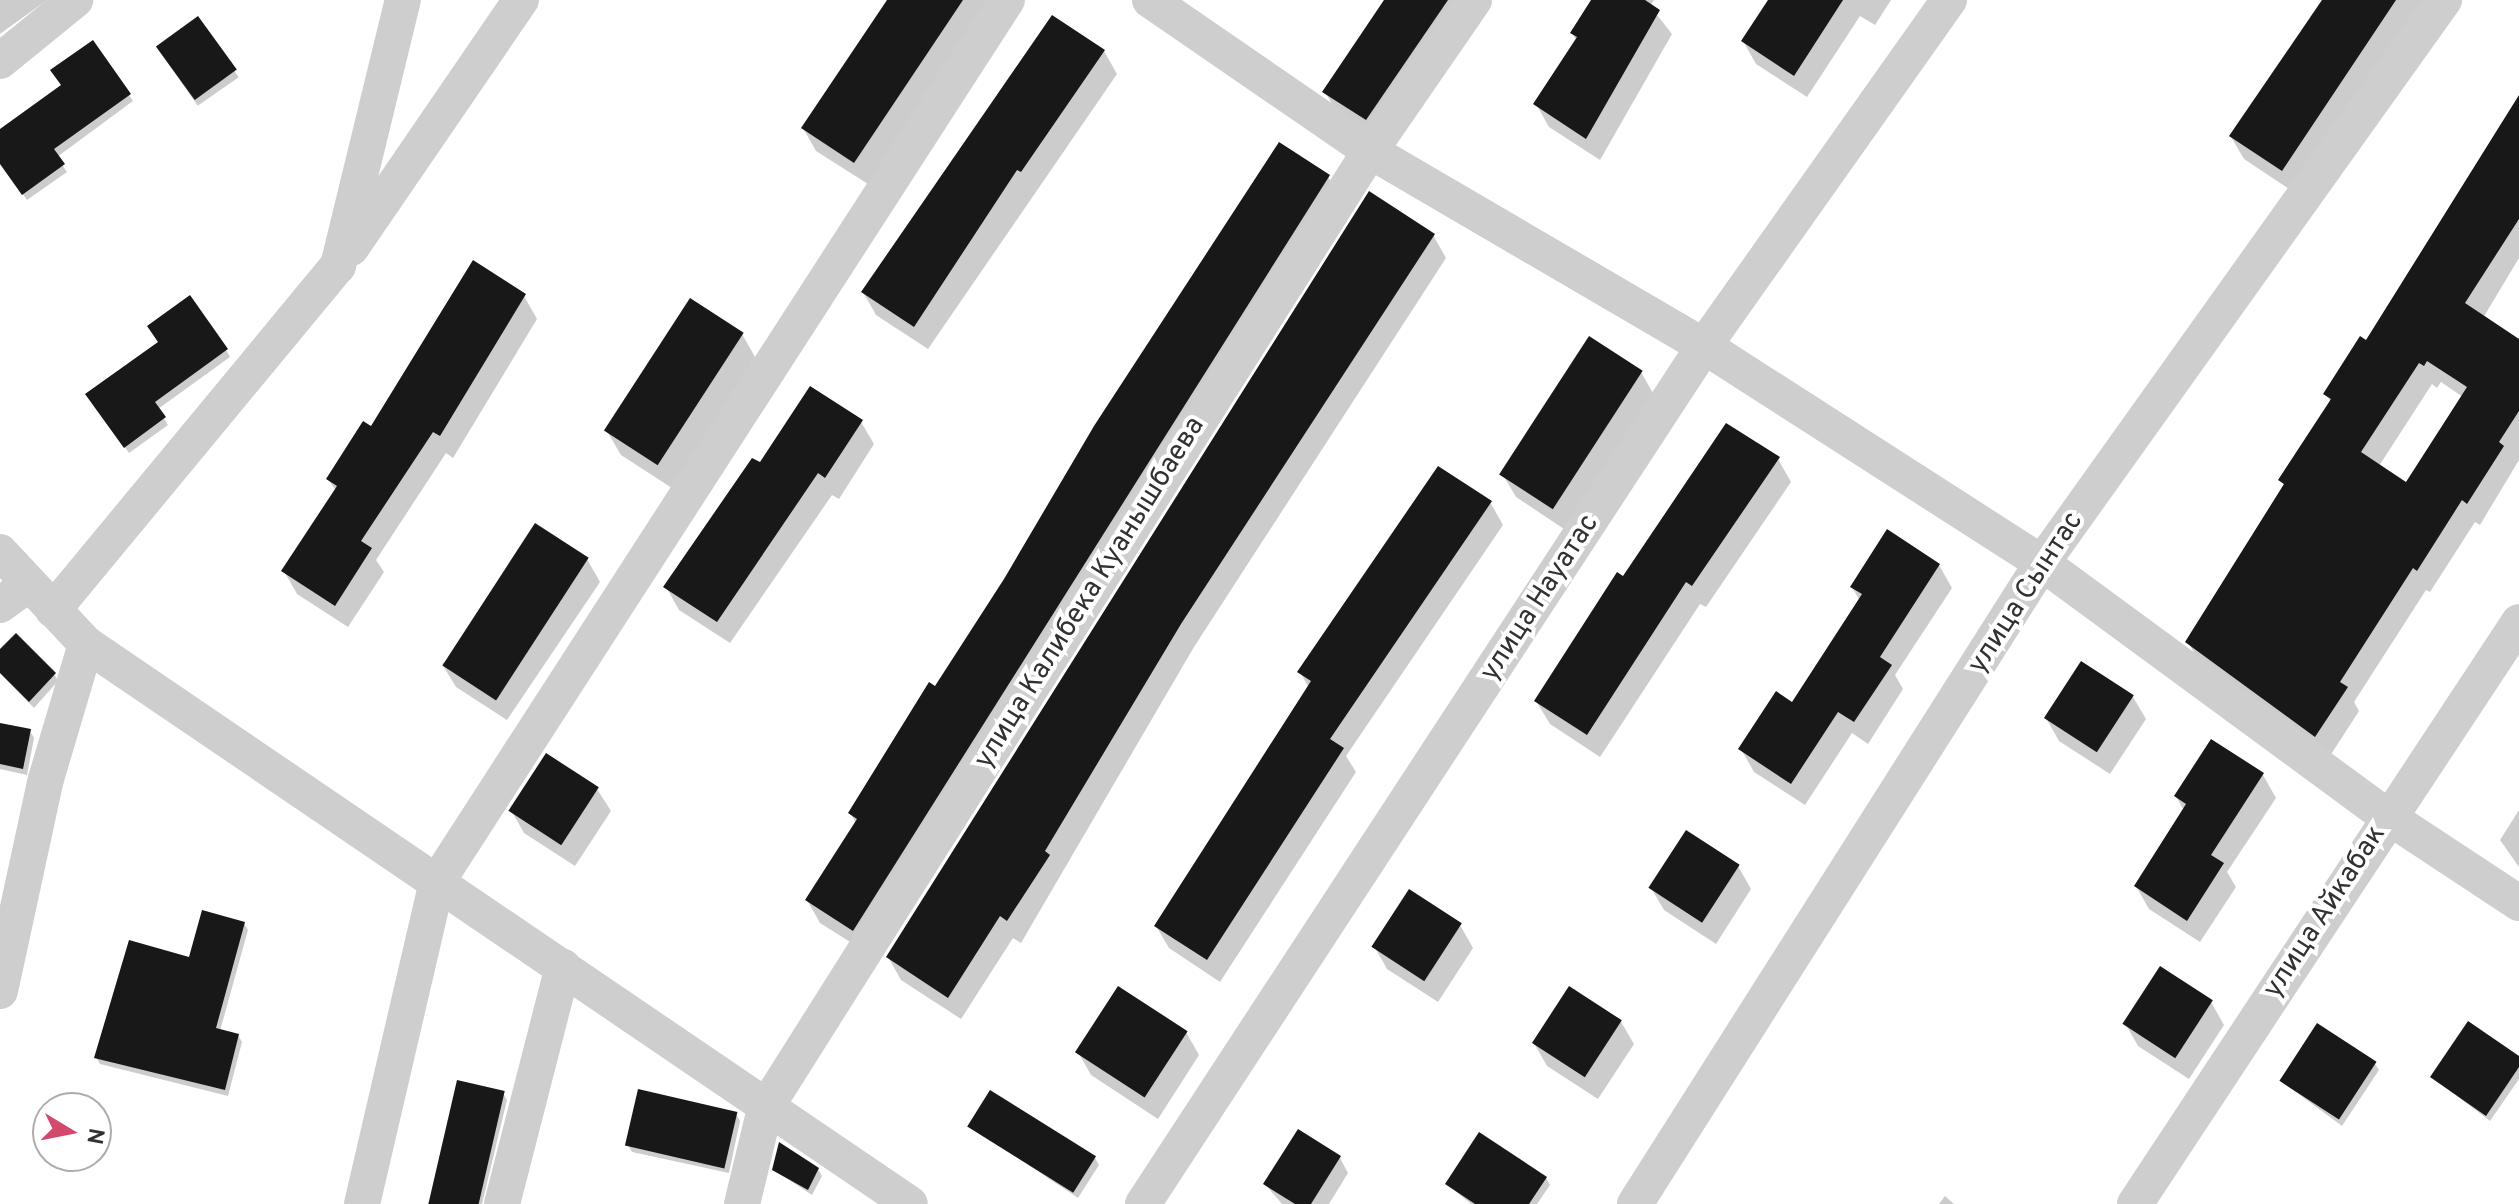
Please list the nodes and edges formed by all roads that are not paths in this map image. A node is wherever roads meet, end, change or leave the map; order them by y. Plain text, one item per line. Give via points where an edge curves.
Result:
1 (75, 0) edge
2 (403, 0) edge
3 (521, 0) edge
4 (1007, 0) edge
5 (1150, 0) edge
6 (1474, 0) edge
7 (1949, 0) edge
8 (2444, 0) edge
9 (0, 61) edge
10 (1370, 151) junction
11 (338, 266) junction
12 (1704, 346) junction
13 (0, 552) edge
14 (2042, 563) junction
15 (14, 595) edge
16 (53, 610) junction
17 (2519, 622) edge
18 (86, 644) junction
19 (2387, 816) junction
20 (437, 882) junction
21 (2519, 903) edge
22 (563, 967) junction
23 (0, 991) edge
24 (765, 1109) junction
25 (362, 1204) edge
26 (502, 1204) edge
27 (742, 1204) edge
28 (910, 1204) edge
29 (1143, 1204) edge
30 (1635, 1204) edge
31 (2135, 1204) edge

1 - 9 street
2 - 11 street
3 - 11 street
4 - 20 street
5 - 10 street
6 - 10 street, улица Калибека Куанышбаева
7 - 12 street, улица Науатас
8 - 14 street, улица Сынтас
10 - 12 street
10 - 24 street, улица Калибека Куанышбаева
11 - 16 street
12 - 14 street
12 - 29 street, улица Науатас
13 - 15 street
14 - 19 street
14 - 30 street, улица Сынтас
15 - 16 street
16 - 18 street
17 - 19 street, улица Айкабак
18 - 20 street
18 - 23 street via 46,779
19 - 21 street
19 - 31 street, улица Айкабак
20 - 22 street
20 - 25 street
22 - 24 street
22 - 26 street
24 - 27 street, улица Калибека Куанышбаева
24 - 28 street

